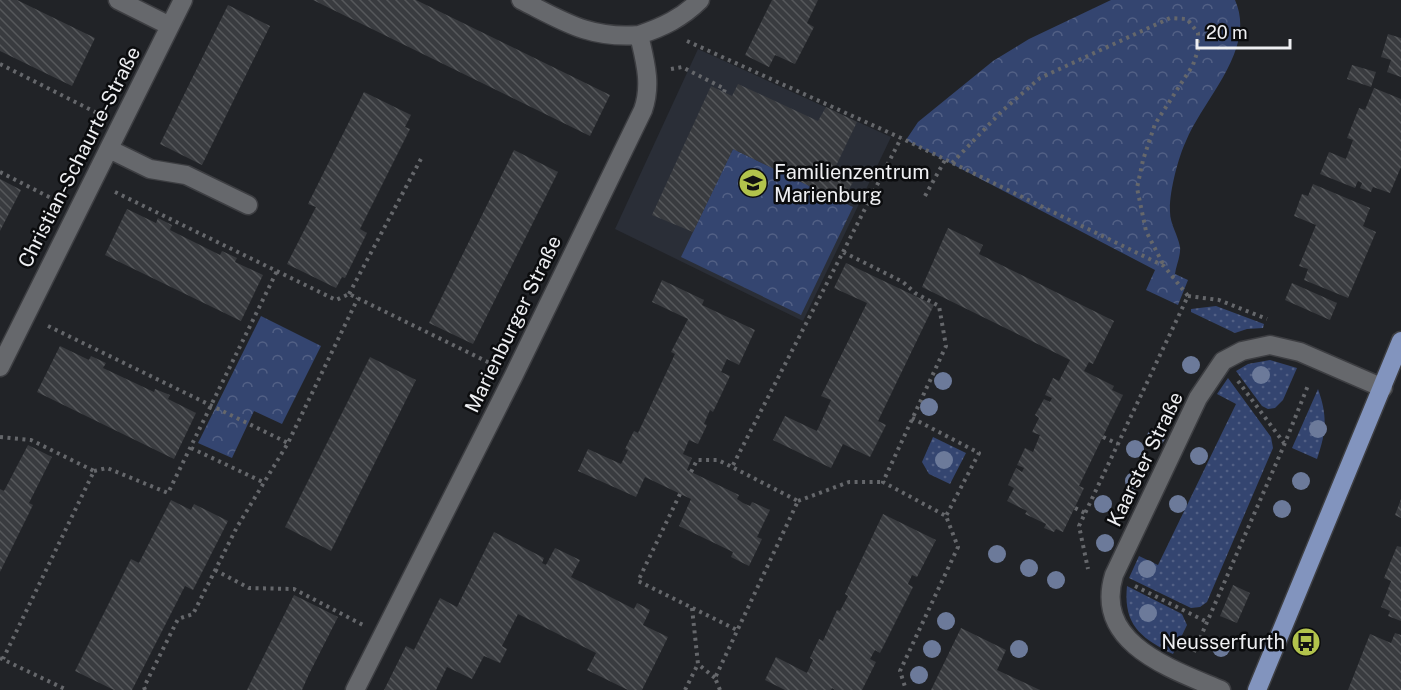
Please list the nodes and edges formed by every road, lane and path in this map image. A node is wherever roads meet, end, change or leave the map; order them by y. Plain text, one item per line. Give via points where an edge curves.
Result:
1 (118, 0) edge
2 (183, 0) edge
3 (521, 0) edge
4 (700, 0) edge
5 (170, 26) junction
6 (659, 28) junction
7 (639, 35) junction
8 (0, 64) edge
9 (648, 74) junction
10 (724, 92) dead end
11 (121, 125) junction
12 (901, 138) junction
13 (109, 149) junction
14 (423, 155) dead end
15 (945, 160) junction
16 (952, 163) junction
17 (0, 172) edge
18 (92, 181) junction
19 (925, 196) dead end
20 (248, 205) dead end
21 (78, 211) junction
22 (843, 252) junction
23 (1164, 266) junction
24 (277, 271) junction
25 (350, 294) junction
26 (1188, 296) junction
27 (358, 298) junction
28 (26, 315) junction
29 (1401, 341) edge
30 (1270, 345) junction
31 (1223, 361) junction
32 (1330, 365) junction
33 (0, 367) edge
34 (514, 375) junction
35 (1383, 388) junction
36 (211, 407) junction
37 (912, 418) junction
38 (1103, 437) dead end
39 (0, 438) edge
40 (288, 443) junction
41 (1285, 443) junction
42 (1118, 444) junction
43 (191, 448) junction
44 (732, 467) junction
45 (94, 471) junction
46 (691, 472) dead end
47 (883, 482) junction
48 (265, 483) junction
49 (680, 494) dead end
50 (798, 501) junction
51 (1075, 508) dead end
52 (1085, 513) junction
53 (946, 516) junction
54 (215, 570) junction
55 (1089, 571) dead end
56 (1114, 575) junction
57 (692, 607) junction
58 (1207, 622) junction
59 (737, 630) junction
60 (383, 636) junction
61 (2, 658) edge
62 (698, 664) junction
63 (1184, 674) junction
64 (715, 678) junction
65 (67, 690) edge
66 (145, 690) edge
67 (355, 690) edge
68 (686, 690) edge
69 (720, 690) edge
70 (906, 690) edge
71 (1221, 690) edge
72 (1257, 690) edge

1 - 5 street
2 - 5 street, Christian-Schaurte-Straße
3 - 7 street via 593,34
4 - 6 street via 681,17
5 - 11 street, Christian-Schaurte-Straße
6 - 7 street
6 - 12 path
7 - 9 street, Marienburger Straße
8 - 11 path
9 - 10 path via 682,67 725,89
9 - 34 street, Marienburger Straße via 643,110
11 - 13 street, Christian-Schaurte-Straße
12 - 15 path
12 - 22 path
13 - 18 street, Christian-Schaurte-Straße
13 - 20 street via 150,169 186,175
14 - 25 path
15 - 16 path
15 - 19 path
16 - 23 path
16 - 23 path via 1040,78 1170,18 1187,19 1198,33 1198,50 1155,124 1137,188 1146,231
17 - 21 path
18 - 21 street, Christian-Schaurte-Straße
18 - 24 path
21 - 28 street, Christian-Schaurte-Straße
22 - 37 path via 903,282 939,306 946,346
22 - 44 path
23 - 26 path
24 - 25 path via 336,300
24 - 36 path
25 - 27 path
26 - 30 path via 1219,300 1277,323
26 - 42 path
27 - 34 path
27 - 40 path
28 - 33 street, Christian-Schaurte-Straße
28 - 36 path
29 - 35 main road
30 - 31 street via 1242,351
30 - 32 street
31 - 41 path
31 - 56 street, Kaarster Straße via 1198,398
32 - 35 street
32 - 41 path via 1308,384
34 - 60 street, Marienburger Straße
35 - 72 main road
36 - 40 path
36 - 43 path
37 - 47 path
37 - 53 path via 979,453
38 - 42 path
39 - 45 path via 31,440
40 - 48 path
41 - 58 path
42 - 52 path
43 - 45 path via 168,493 107,468
43 - 48 path
44 - 46 path via 718,460 697,460
44 - 50 path
45 - 61 path
47 - 50 path via 849,482
47 - 53 path
48 - 54 path
49 - 57 path via 638,581
50 - 59 path
51 - 52 path
52 - 55 path via 1079,526
53 - 70 path via 958,547 900,671
54 - 60 path via 249,588 294,589
54 - 66 path via 193,614 178,619
56 - 58 path
56 - 63 street, Kaarster Straße via 1110,605 1121,630 1143,653
57 - 59 path
57 - 62 path
58 - 63 path
59 - 64 path
60 - 67 street, Marienburger Straße
61 - 65 path
62 - 64 path
62 - 68 path
63 - 71 street, Kaarster Straße
64 - 69 path

